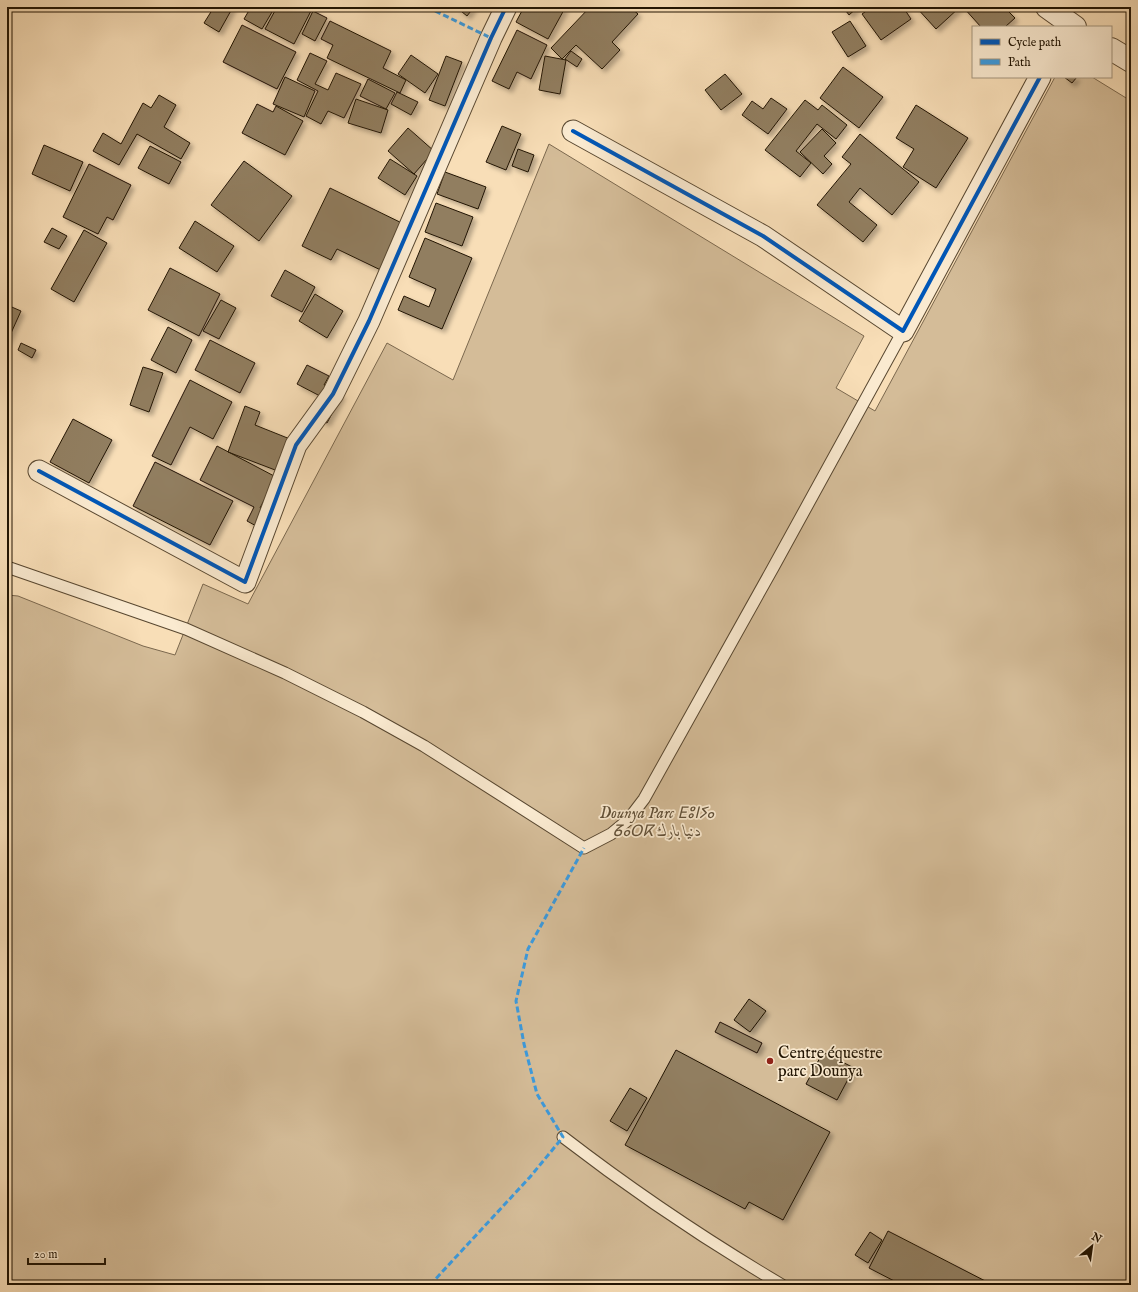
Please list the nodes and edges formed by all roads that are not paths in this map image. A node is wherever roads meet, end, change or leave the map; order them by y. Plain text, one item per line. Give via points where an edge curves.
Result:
1 (506, 7) edge
2 (1047, 7) edge
3 (1070, 26) edge
4 (1112, 50) edge
5 (1131, 61) edge
6 (1039, 78) edge
7 (573, 131) dead end
8 (903, 331) junction
9 (39, 471) dead end
10 (7, 567) edge
11 (563, 1137) dead end
12 (782, 1285) edge

1 - 9 street via 487,45 366,327 333,394 296,445 245,582
2 - 3 street
4 - 5 street
6 - 8 street
7 - 8 street via 763,236
8 - 10 lane via 644,799 628,820 611,834 584,848 424,746 285,673 186,629
11 - 12 lane via 621,1181 728,1253

